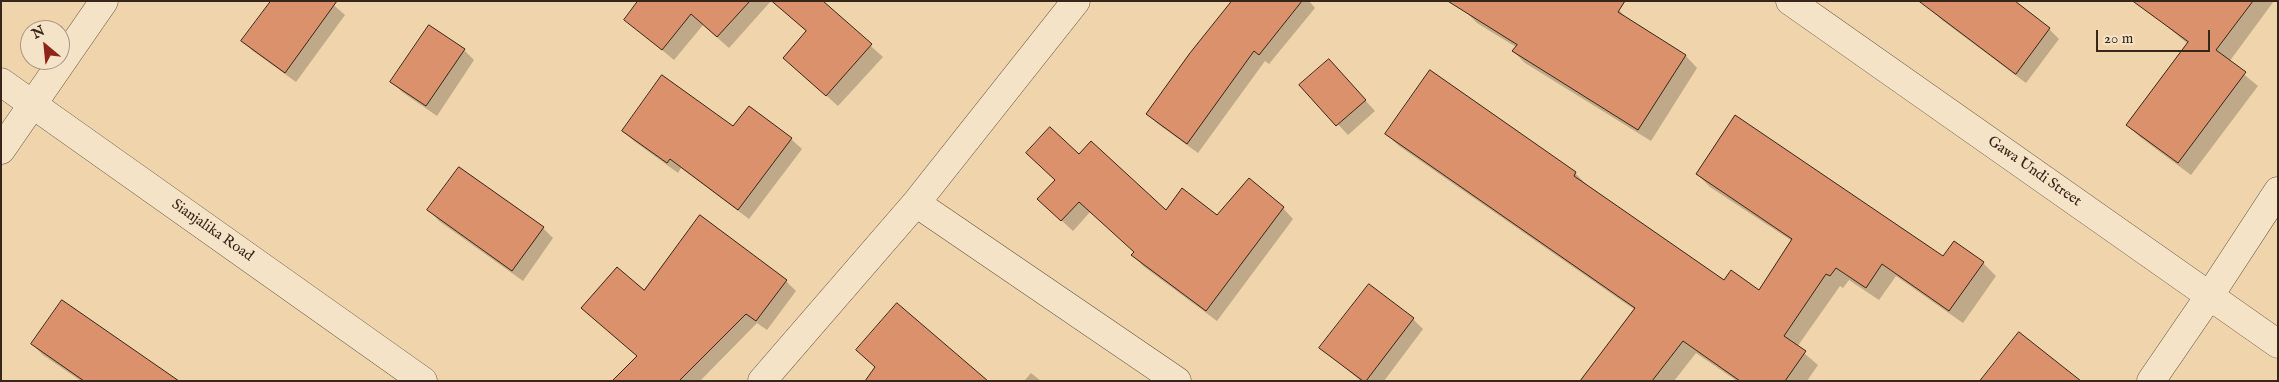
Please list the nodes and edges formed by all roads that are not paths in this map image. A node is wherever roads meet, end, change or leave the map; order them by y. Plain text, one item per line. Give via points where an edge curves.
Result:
1 (104, 1) edge
2 (1076, 1) edge
3 (1790, 1) edge
4 (1, 82) edge
5 (33, 104) junction
6 (1, 150) edge
7 (2278, 191) edge
8 (916, 203) junction
9 (2210, 295) junction
10 (2278, 344) edge
11 (423, 381) edge
12 (762, 381) edge
13 (1177, 381) edge
14 (2151, 381) edge

1 - 5 street
2 - 8 street
3 - 9 street, Gawa Undi Street
4 - 5 street, Sianjalika Road
5 - 6 street
5 - 11 street, Sianjalika Road
7 - 9 street
8 - 12 street
8 - 13 street
9 - 10 street, Gawa Undi Street
9 - 14 street

